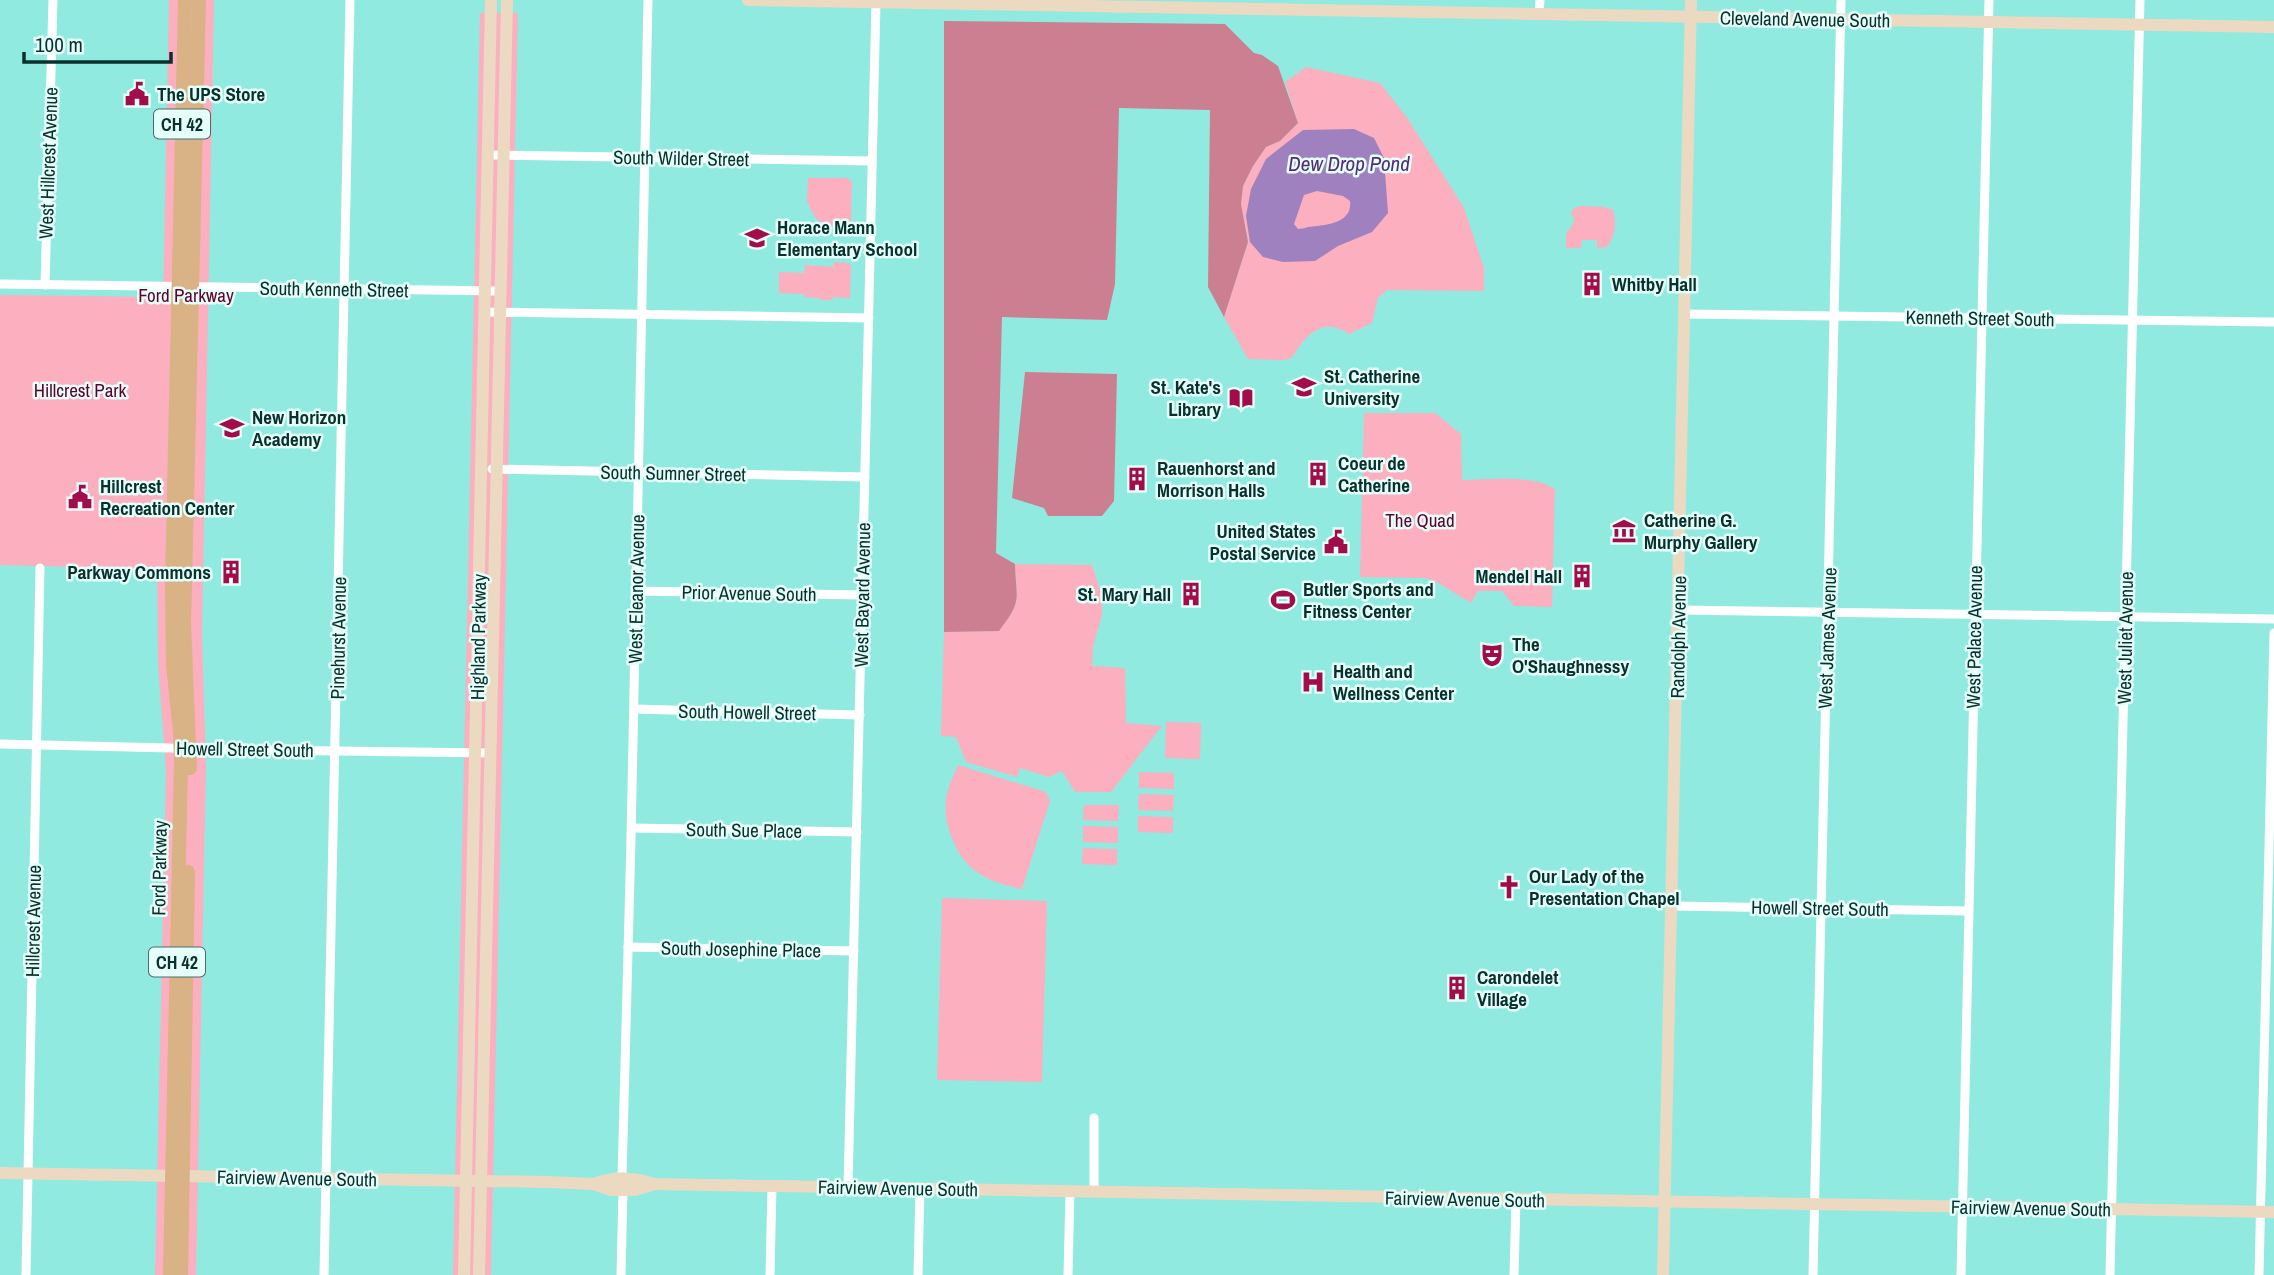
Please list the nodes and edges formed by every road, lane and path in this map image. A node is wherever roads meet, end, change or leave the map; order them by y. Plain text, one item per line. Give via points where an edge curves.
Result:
1 (53, 0) edge
2 (185, 0) edge
3 (200, 0) edge
4 (350, 0) edge
5 (491, 0) edge
6 (507, 0) edge
7 (649, 0) edge
8 (748, 0) edge
9 (1691, 0) edge
10 (1842, 0) edge
11 (1989, 0) edge
12 (2140, 0) edge
13 (797, 1) edge
14 (876, 2) junction
15 (946, 2) edge
16 (1096, 3) edge
17 (1244, 4) edge
18 (1393, 5) edge
19 (1540, 7) edge
20 (1691, 17) junction
21 (1841, 20) junction
22 (1989, 23) junction
23 (2139, 23) junction
24 (2274, 27) edge
25 (489, 155) junction
26 (503, 155) junction
27 (645, 157) junction
28 (873, 161) junction
29 (0, 284) edge
30 (45, 285) junction
31 (194, 286) junction
32 (179, 288) junction
33 (344, 289) junction
34 (485, 291) junction
35 (500, 291) junction
36 (484, 312) junction
37 (500, 312) junction
38 (641, 314) junction
39 (1686, 314) junction
40 (1835, 316) junction
41 (869, 318) junction
42 (1982, 318) junction
43 (2133, 321) junction
44 (2274, 322) edge
45 (481, 469) junction
46 (496, 469) junction
47 (639, 472) junction
48 (865, 477) junction
49 (40, 568) dead end
50 (636, 591) junction
51 (862, 595) junction
52 (1679, 610) junction
53 (1828, 612) junction
54 (1974, 615) junction
55 (2126, 618) junction
56 (2274, 619) edge
57 (2274, 634) edge
58 (634, 709) junction
59 (860, 715) junction
60 (0, 744) edge
61 (36, 745) junction
62 (185, 749) junction
63 (336, 752) junction
64 (476, 753) junction
65 (490, 753) junction
66 (632, 828) junction
67 (857, 832) junction
68 (1672, 906) junction
69 (1821, 908) junction
70 (1968, 911) junction
71 (628, 947) junction
72 (854, 951) junction
73 (1094, 1118) dead end
74 (0, 1173) edge
75 (29, 1173) junction
76 (178, 1176) junction
77 (326, 1179) junction
78 (466, 1181) junction
79 (481, 1181) junction
80 (622, 1184) junction
81 (772, 1186) junction
82 (849, 1187) junction
83 (920, 1189) junction
84 (1070, 1191) junction
85 (1094, 1191) junction
86 (1516, 1200) junction
87 (1665, 1202) junction
88 (1814, 1204) junction
89 (1962, 1206) junction
90 (2111, 1209) junction
91 (2267, 1212) edge
92 (26, 1275) edge
93 (170, 1275) edge
94 (181, 1275) edge
95 (324, 1275) edge
96 (464, 1275) edge
97 (479, 1275) edge
98 (621, 1275) edge
99 (770, 1275) edge
100 (918, 1275) edge
101 (1068, 1275) edge
102 (1514, 1275) edge
103 (1663, 1275) edge
104 (1813, 1275) edge
105 (1961, 1275) edge
106 (2110, 1275) edge
107 (2259, 1275) edge

1 - 30 street, West Hillcrest Avenue
2 - 32 main road, Ford Parkway / CH 42
3 - 31 main road, Ford Parkway / CH 42
4 - 33 street, Pinehurst Avenue
5 - 25 street, Highland Parkway
6 - 26 street, Highland Parkway
7 - 27 street, West Eleanor Avenue
8 - 13 street, Cleveland Avenue South
9 - 20 street, Randolph Avenue
10 - 21 street, West James Avenue
11 - 22 street, West Palace Avenue
12 - 23 street, West Juliet Avenue
13 - 14 street, Cleveland Avenue South
14 - 15 street, Cleveland Avenue South
14 - 28 street, West Bayard Avenue
15 - 16 street, Cleveland Avenue South
16 - 17 street, Cleveland Avenue South
17 - 18 street, Cleveland Avenue South
18 - 19 street, Cleveland Avenue South
19 - 20 street, Cleveland Avenue South
20 - 21 street, Cleveland Avenue South
20 - 39 street, Randolph Avenue
21 - 22 street, Cleveland Avenue South
21 - 40 street, West James Avenue
22 - 23 street, Cleveland Avenue South
22 - 42 street, West Palace Avenue
23 - 24 street, Cleveland Avenue South
23 - 43 street, West Juliet Avenue
25 - 26 street, South Wilder Street
25 - 34 street, Highland Parkway
26 - 27 street, South Wilder Street
26 - 35 street, Highland Parkway
27 - 28 street, South Wilder Street
27 - 38 street, West Eleanor Avenue
28 - 41 street, West Bayard Avenue
29 - 30 street, South Kenneth Street
30 - 32 street, South Kenneth Street
31 - 32 street, South Kenneth Street
31 - 33 street, South Kenneth Street
31 - 62 main road, Ford Parkway / CH 42
32 - 62 main road, Ford Parkway / CH 42 via 172,622 174,684
33 - 34 street, South Kenneth Street
33 - 63 street, Pinehurst Avenue
34 - 35 street, South Kenneth Street
34 - 36 street, Highland Parkway
35 - 37 street, Highland Parkway
36 - 37 street
36 - 45 street, Highland Parkway
37 - 38 street
37 - 46 street, Highland Parkway
38 - 41 street
38 - 47 street, West Eleanor Avenue
39 - 40 street, Kenneth Street South
39 - 52 street, Randolph Avenue
40 - 42 street, Kenneth Street South
40 - 53 street, West James Avenue
41 - 48 street, West Bayard Avenue
42 - 43 street, Kenneth Street South
42 - 54 street, West Palace Avenue
43 - 44 street, Kenneth Street South
43 - 55 street, West Juliet Avenue
45 - 46 street, South Sumner Street
45 - 64 street, Highland Parkway
46 - 47 street, South Sumner Street
46 - 65 street, Highland Parkway
47 - 48 street, South Sumner Street
47 - 50 street, West Eleanor Avenue
48 - 51 street, West Bayard Avenue
49 - 61 street, Hillcrest Avenue
50 - 51 street, Prior Avenue South
50 - 58 street, West Eleanor Avenue
51 - 59 street, West Bayard Avenue
52 - 53 street
52 - 68 street, Randolph Avenue
53 - 54 street
53 - 69 street, West James Avenue
54 - 55 street
54 - 70 street, West Palace Avenue
55 - 56 street
55 - 90 street, West Juliet Avenue
57 - 91 street
58 - 59 street, South Howell Street
58 - 66 street, West Eleanor Avenue
59 - 67 street, West Bayard Avenue
60 - 61 street, Howell Street South
61 - 62 street, Howell Street South
61 - 75 street, Hillcrest Avenue
62 - 63 street, Howell Street South
62 - 76 main road, Ford Parkway / CH 42
63 - 64 street, Howell Street South
63 - 77 street, Pinehurst Avenue
64 - 65 street, Howell Street South
64 - 78 street, Highland Parkway
65 - 79 street, Highland Parkway
66 - 67 street, South Sue Place
66 - 71 street, West Eleanor Avenue
67 - 72 street, West Bayard Avenue
68 - 69 street, Howell Street South
68 - 87 street, Randolph Avenue
69 - 70 street, Howell Street South
69 - 88 street, West James Avenue
70 - 89 street, West Palace Avenue
71 - 72 street, South Josephine Place
71 - 80 street, West Eleanor Avenue
72 - 82 street, West Bayard Avenue
73 - 85 street
74 - 75 street, Fairview Avenue South
75 - 76 street, Fairview Avenue South
75 - 92 street, Hillcrest Avenue
76 - 77 street, Fairview Avenue South
76 - 93 main road, Ford Parkway / CH 42
76 - 94 main road, Ford Parkway / CH 42
77 - 78 street, Fairview Avenue South
77 - 95 street, Pinehurst Avenue
78 - 79 street, Fairview Avenue South
78 - 96 street, Highland Parkway
79 - 80 street, Fairview Avenue South via 594,1184 611,1178
79 - 97 street, Highland Parkway
80 - 81 street, Fairview Avenue South via 635,1178 655,1184
80 - 98 street, West Eleanor Avenue
81 - 82 street, Fairview Avenue South
81 - 99 street
82 - 83 street, Fairview Avenue South
83 - 84 street, Fairview Avenue South
83 - 100 street
84 - 85 street, Fairview Avenue South
84 - 101 street
85 - 86 street, Fairview Avenue South
86 - 87 street, Fairview Avenue South
86 - 102 street
87 - 88 street, Fairview Avenue South
87 - 103 street, Randolph Avenue
88 - 89 street, Fairview Avenue South
88 - 104 street, West James Avenue
89 - 90 street, Fairview Avenue South
89 - 105 street, West Palace Avenue
90 - 91 street, Fairview Avenue South
90 - 106 street, West Juliet Avenue
91 - 107 street

